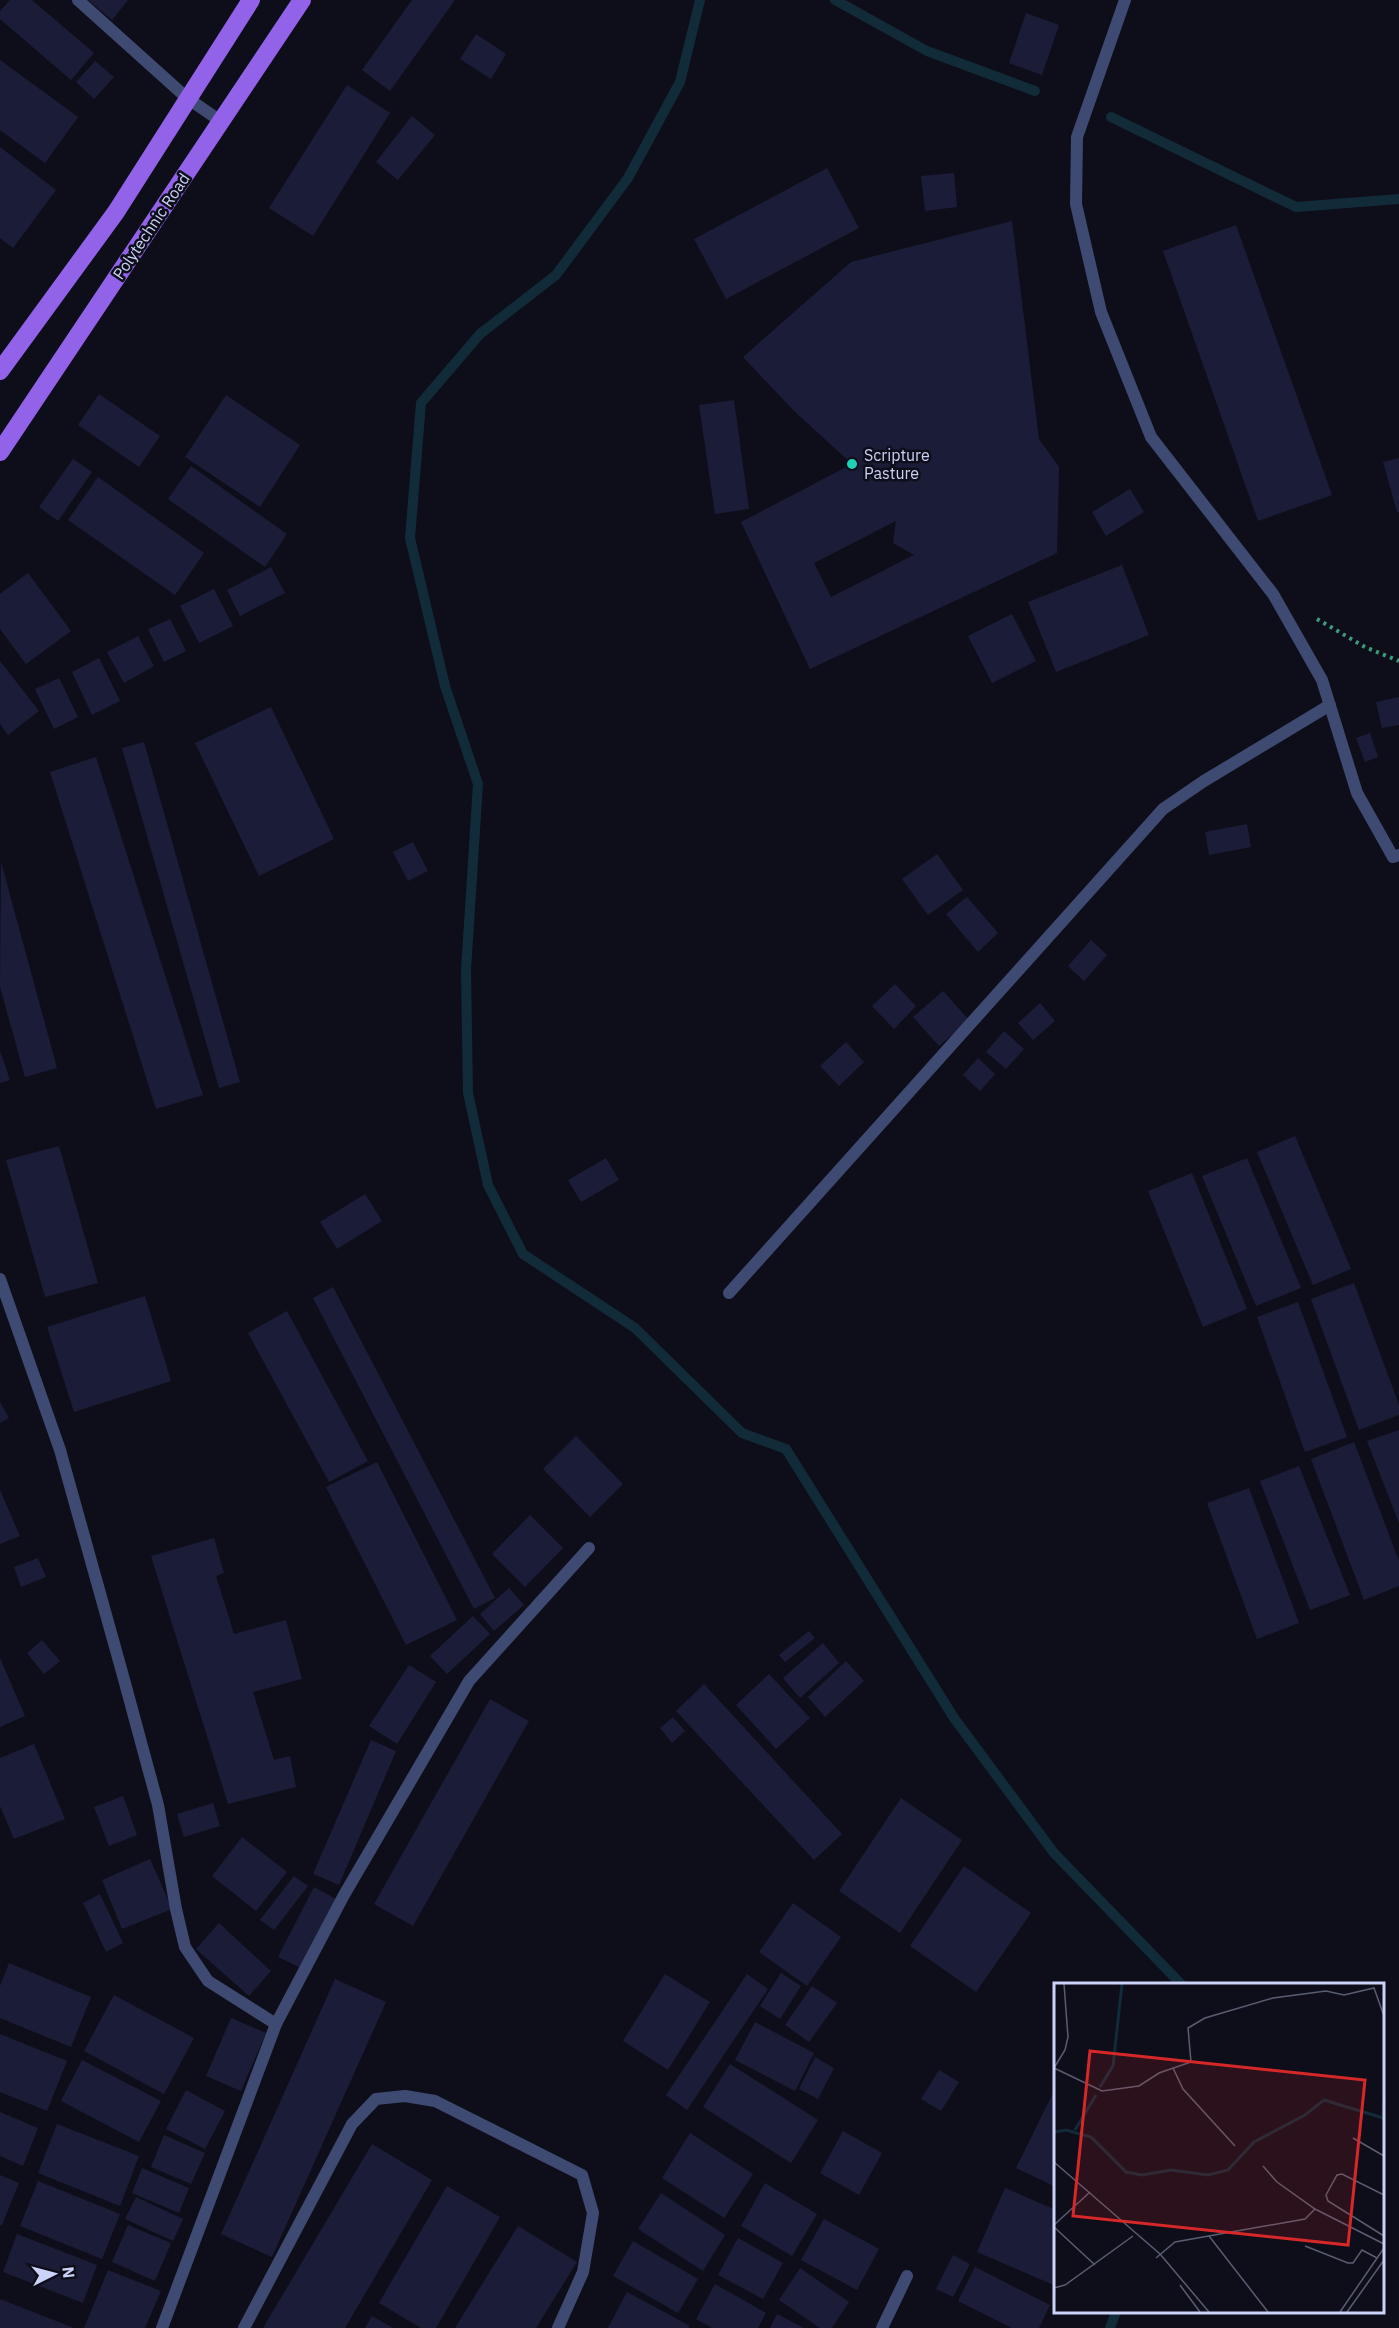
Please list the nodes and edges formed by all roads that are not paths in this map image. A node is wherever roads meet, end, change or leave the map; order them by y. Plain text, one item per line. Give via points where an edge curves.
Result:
1 (78, 0) edge
2 (251, 0) edge
3 (302, 0) edge
4 (1125, 0) edge
5 (188, 98) junction
6 (222, 122) junction
7 (0, 371) edge
8 (0, 452) edge
9 (1330, 705) junction
10 (1399, 855) edge
11 (0, 1279) edge
12 (729, 1293) dead end
13 (589, 1548) dead end
14 (276, 2024) junction
15 (907, 2276) dead end
16 (162, 2328) edge
17 (244, 2328) edge
18 (558, 2328) edge
19 (882, 2328) edge

1 - 5 street
2 - 5 main road
3 - 6 main road, Polytechnic Road
4 - 9 street via 1077,137 1076,204 1101,312 1151,437 1273,594 1322,680
5 - 6 street
5 - 7 main road via 116,212
6 - 8 main road, Polytechnic Road
9 - 10 street via 1357,793 1393,857
9 - 12 street via 1163,809
11 - 14 street via 60,1450 119,1661 158,1805 186,1947 208,1981
13 - 14 street via 469,1681 344,1895
14 - 16 street
15 - 19 street
17 - 18 street via 352,2124 376,2099 405,2096 435,2101 582,2175 592,2213 583,2271

